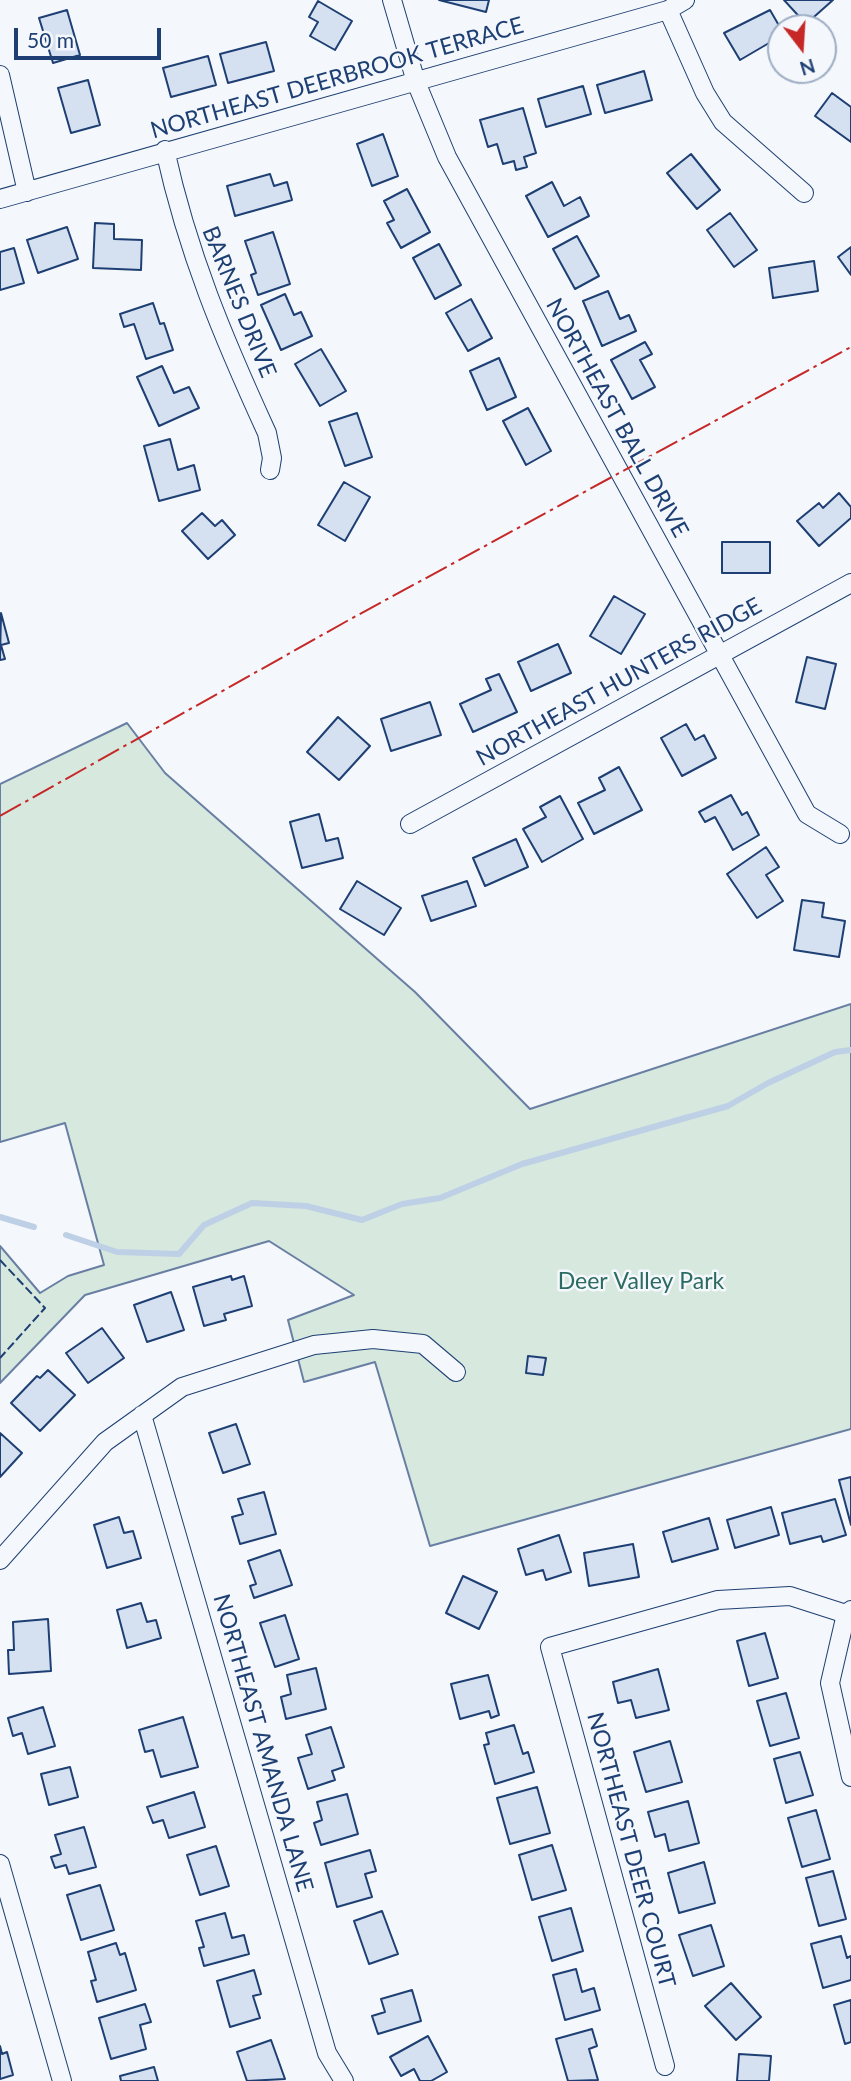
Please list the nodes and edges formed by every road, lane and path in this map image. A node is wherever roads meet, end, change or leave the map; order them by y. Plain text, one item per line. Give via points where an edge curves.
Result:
1 (392, 0) edge
2 (685, 0) edge
3 (668, 10) junction
4 (0, 75) edge
5 (416, 82) junction
6 (165, 150) junction
7 (27, 192) junction
8 (804, 193) dead end
9 (0, 199) edge
10 (270, 470) dead end
11 (851, 583) edge
12 (719, 657) junction
13 (410, 824) dead end
14 (840, 834) dead end
15 (456, 1372) dead end
16 (142, 1415) junction
17 (0, 1560) edge
18 (848, 1612) edge
19 (851, 1777) edge
20 (0, 1864) edge
21 (665, 2066) dead end
22 (61, 2081) edge
23 (344, 2081) edge

1 - 5 street, NORTHEAST BALL DRIVE
2 - 3 street, NORTHEAST DEERBROOK TERRACE
3 - 5 street, NORTHEAST DEERBROOK TERRACE
3 - 8 street via 723,122
4 - 7 street
5 - 6 street, NORTHEAST DEERBROOK TERRACE
5 - 12 street, NORTHEAST BALL DRIVE via 447,157
6 - 7 street, NORTHEAST DEERBROOK TERRACE
6 - 10 street, BARNES DRIVE via 178,213 198,274 267,433
7 - 9 street, NORTHEAST DEERBROOK TERRACE
11 - 12 street, NORTHEAST HUNTERS RIDGE
12 - 13 street, NORTHEAST HUNTERS RIDGE
12 - 14 street, NORTHEAST BALL DRIVE via 807,814
15 - 16 street via 423,1344 373,1339 314,1345 182,1387
16 - 17 street via 105,1442
16 - 23 street, NORTHEAST AMANDA LANE via 327,2053
18 - 19 street via 830,1683
18 - 21 street, NORTHEAST DEER COURT via 790,1597 718,1600 550,1647
20 - 22 street

